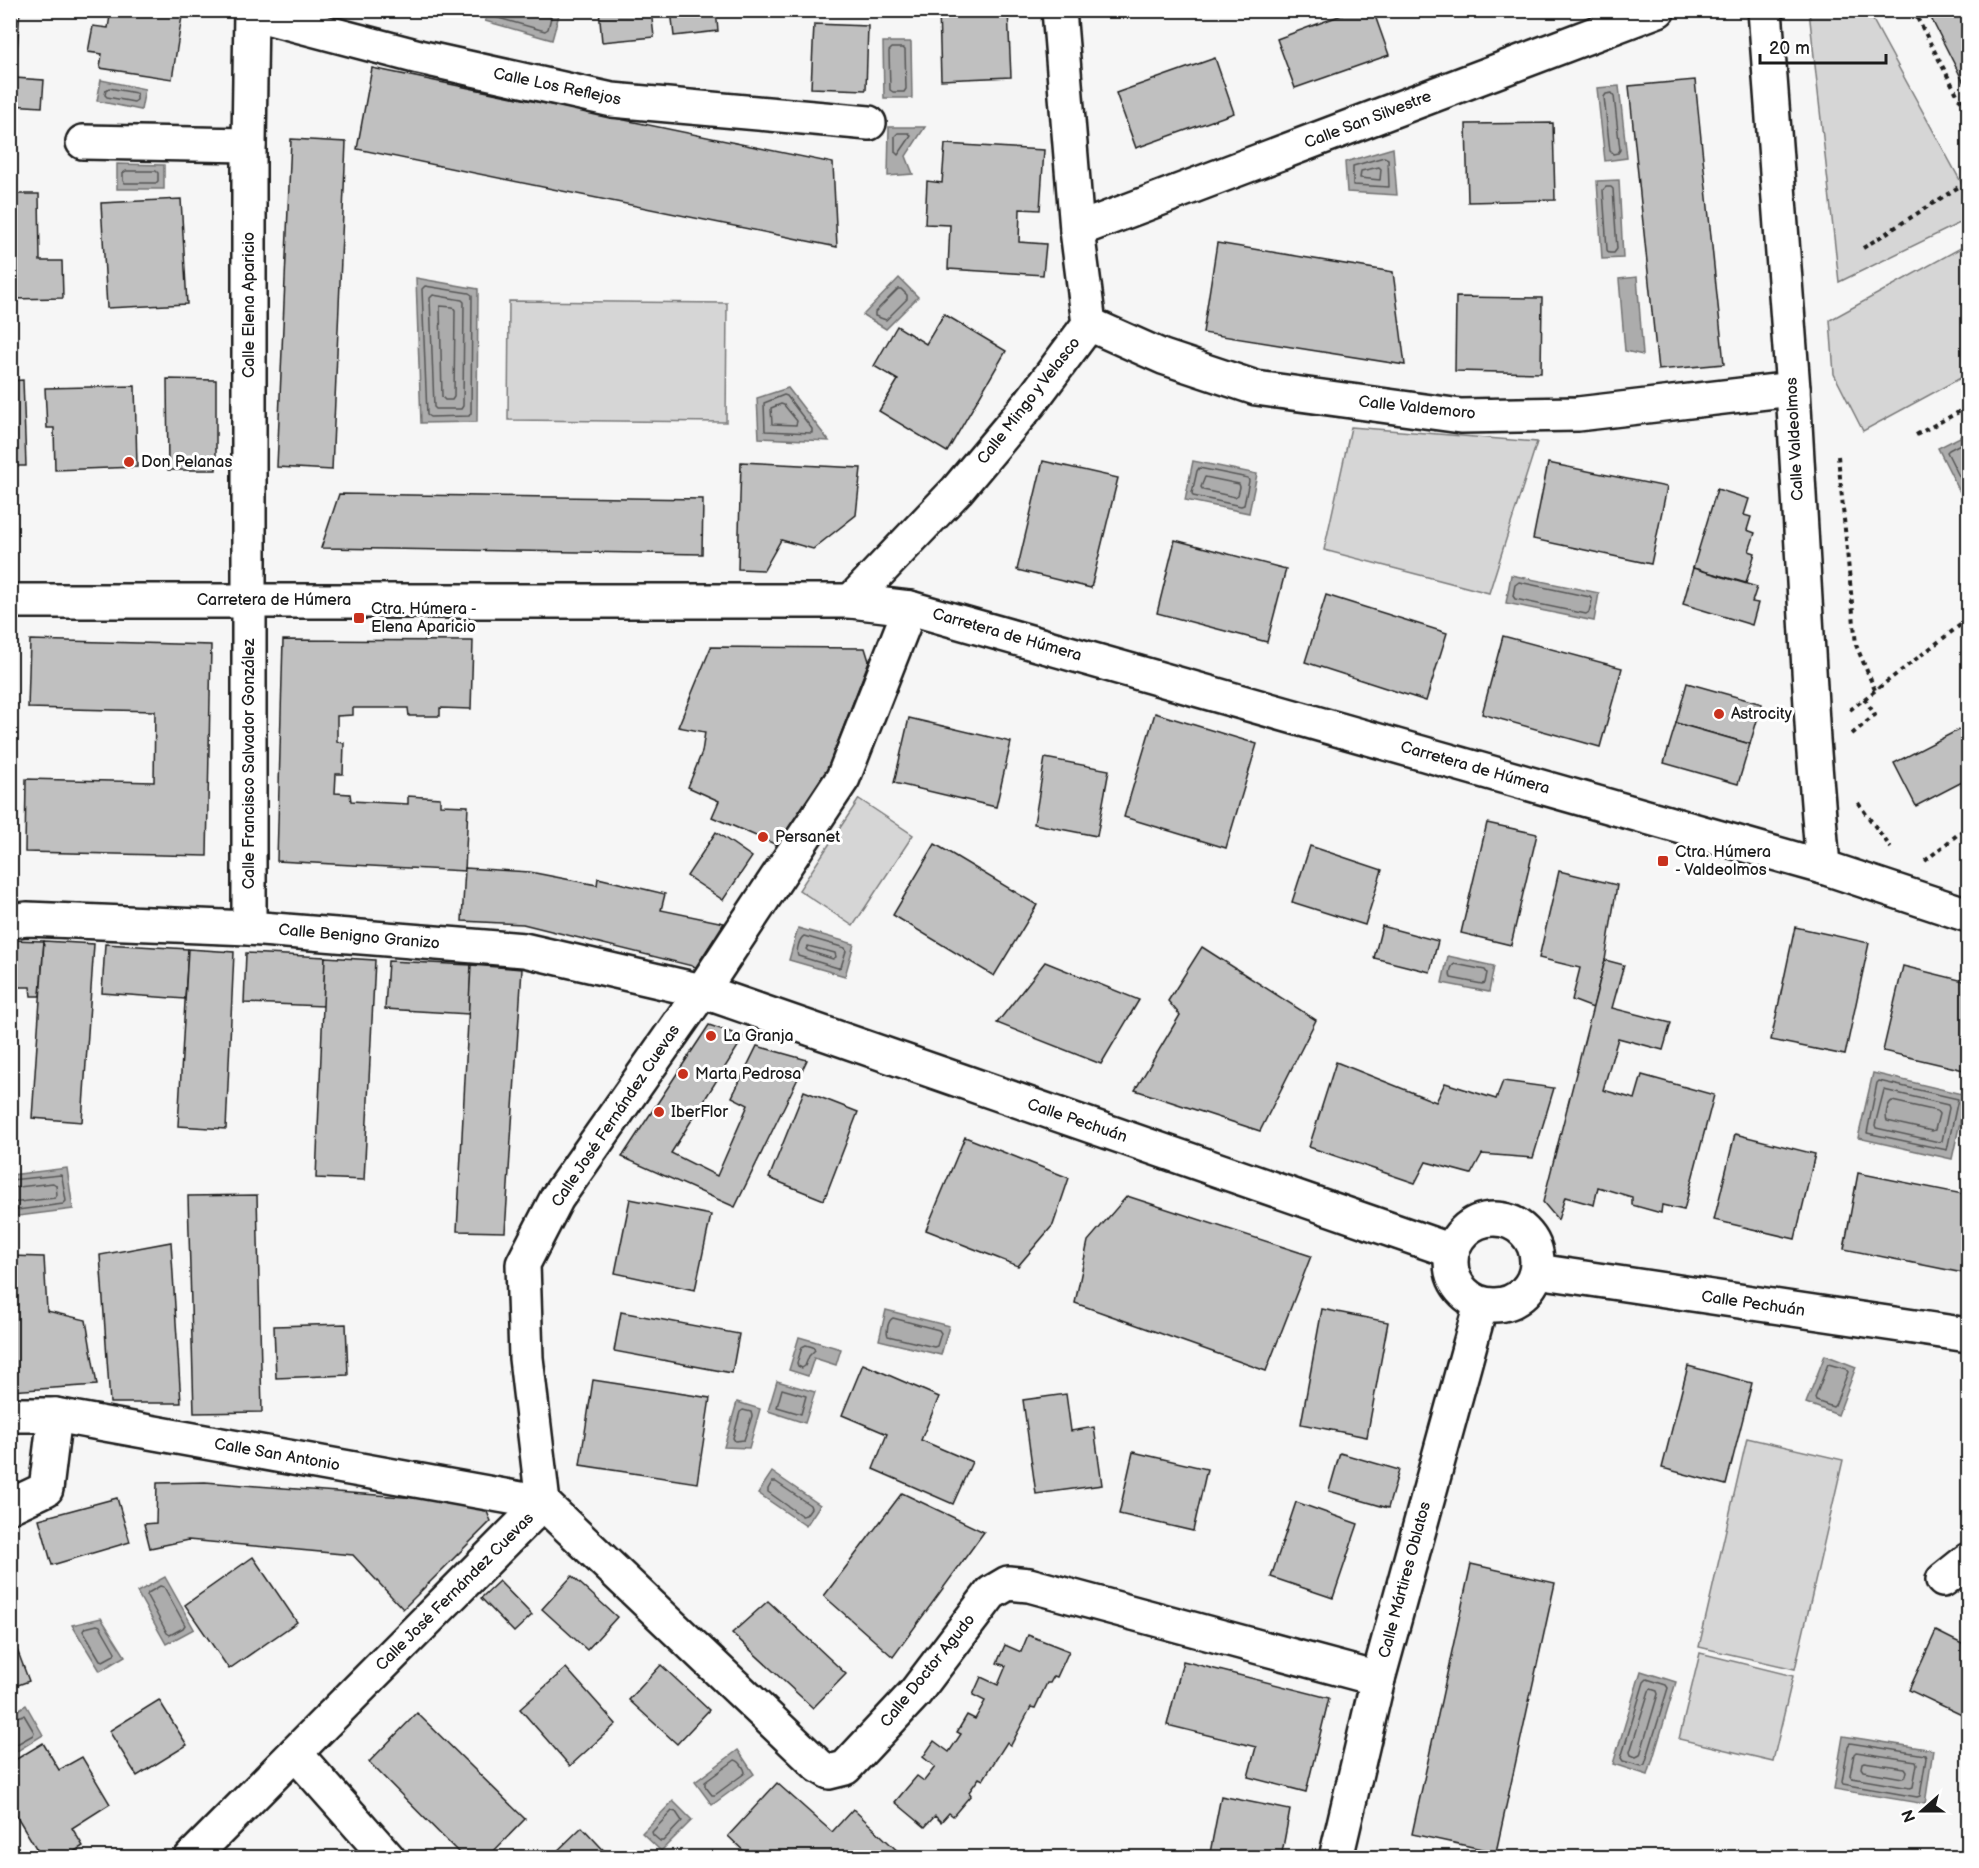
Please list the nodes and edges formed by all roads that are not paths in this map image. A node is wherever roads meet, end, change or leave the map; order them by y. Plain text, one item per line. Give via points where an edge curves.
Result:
1 (1059, 10) edge
2 (1658, 10) edge
3 (1765, 10) edge
4 (251, 12) edge
5 (869, 123) dead end
6 (83, 142) dead end
7 (249, 145) junction
8 (1077, 230) junction
9 (1089, 324) junction
10 (1792, 389) junction
11 (249, 600) junction
12 (10, 601) edge
13 (851, 601) junction
14 (910, 608) junction
15 (1823, 867) junction
16 (1968, 915) edge
17 (10, 921) edge
18 (249, 928) junction
19 (702, 991) junction
20 (1452, 1251) junction
21 (1537, 1272) junction
22 (1481, 1304) junction
23 (1968, 1335) edge
24 (10, 1414) edge
25 (55, 1415) junction
26 (543, 1503) junction
27 (10, 1506) edge
28 (1968, 1560) edge
29 (1943, 1580) dead end
30 (1378, 1679) junction
31 (295, 1753) junction
32 (191, 1857) edge
33 (388, 1857) edge
34 (1336, 1857) edge

1 - 8 street, Calle Mingo y Velasco
2 - 8 street, Calle San Silvestre
3 - 10 street, Calle Valdeolmos
4 - 5 street, Calle Los Reflejos via 419,57 612,100
4 - 7 street, Calle Elena Aparicio
6 - 7 street
7 - 11 street, Calle Elena Aparicio
8 - 9 street, Calle Mingo y Velasco
9 - 10 street, Calle Valdemoro via 1162,357 1256,388 1461,416 1578,414
9 - 13 street, Calle Mingo y Velasco via 957,490
10 - 15 street, Calle Valdeolmos
11 - 12 street, Carretera de Húmera
11 - 13 street, Carretera de Húmera
11 - 18 street, Calle Francisco Salvador González
13 - 14 street, Carretera de Húmera
14 - 15 street, Carretera de Húmera
14 - 19 street, Calle José Fernández Cuevas via 843,778
15 - 16 street, Carretera de Húmera
17 - 18 street, Calle Benigno Granizo
18 - 19 street, Calle Benigno Granizo via 524,950
19 - 20 street, Calle Pechuán
19 - 26 street, Calle José Fernández Cuevas via 557,1198 523,1264 526,1358
20 - 21 street via 1461,1234 1476,1223 1495,1219 1513,1223 1528,1235 1536,1253
20 - 22 street via 1451,1268 1456,1283
21 - 22 street via 1531,1285 1509,1303
21 - 23 street, Calle Pechuán
22 - 30 street, Calle Mártires Oblatos
24 - 25 street, Calle San Antonio
25 - 26 street, Calle San Antonio
25 - 27 street via 46,1490
26 - 30 street, Calle Doctor Agudo via 829,1772 845,1768 915,1693 991,1593 1008,1583 1029,1585
26 - 31 street, Calle José Fernández Cuevas
28 - 29 street
30 - 34 street, Calle Mártires Oblatos
31 - 32 street, Calle José Fernández Cuevas
31 - 33 street

